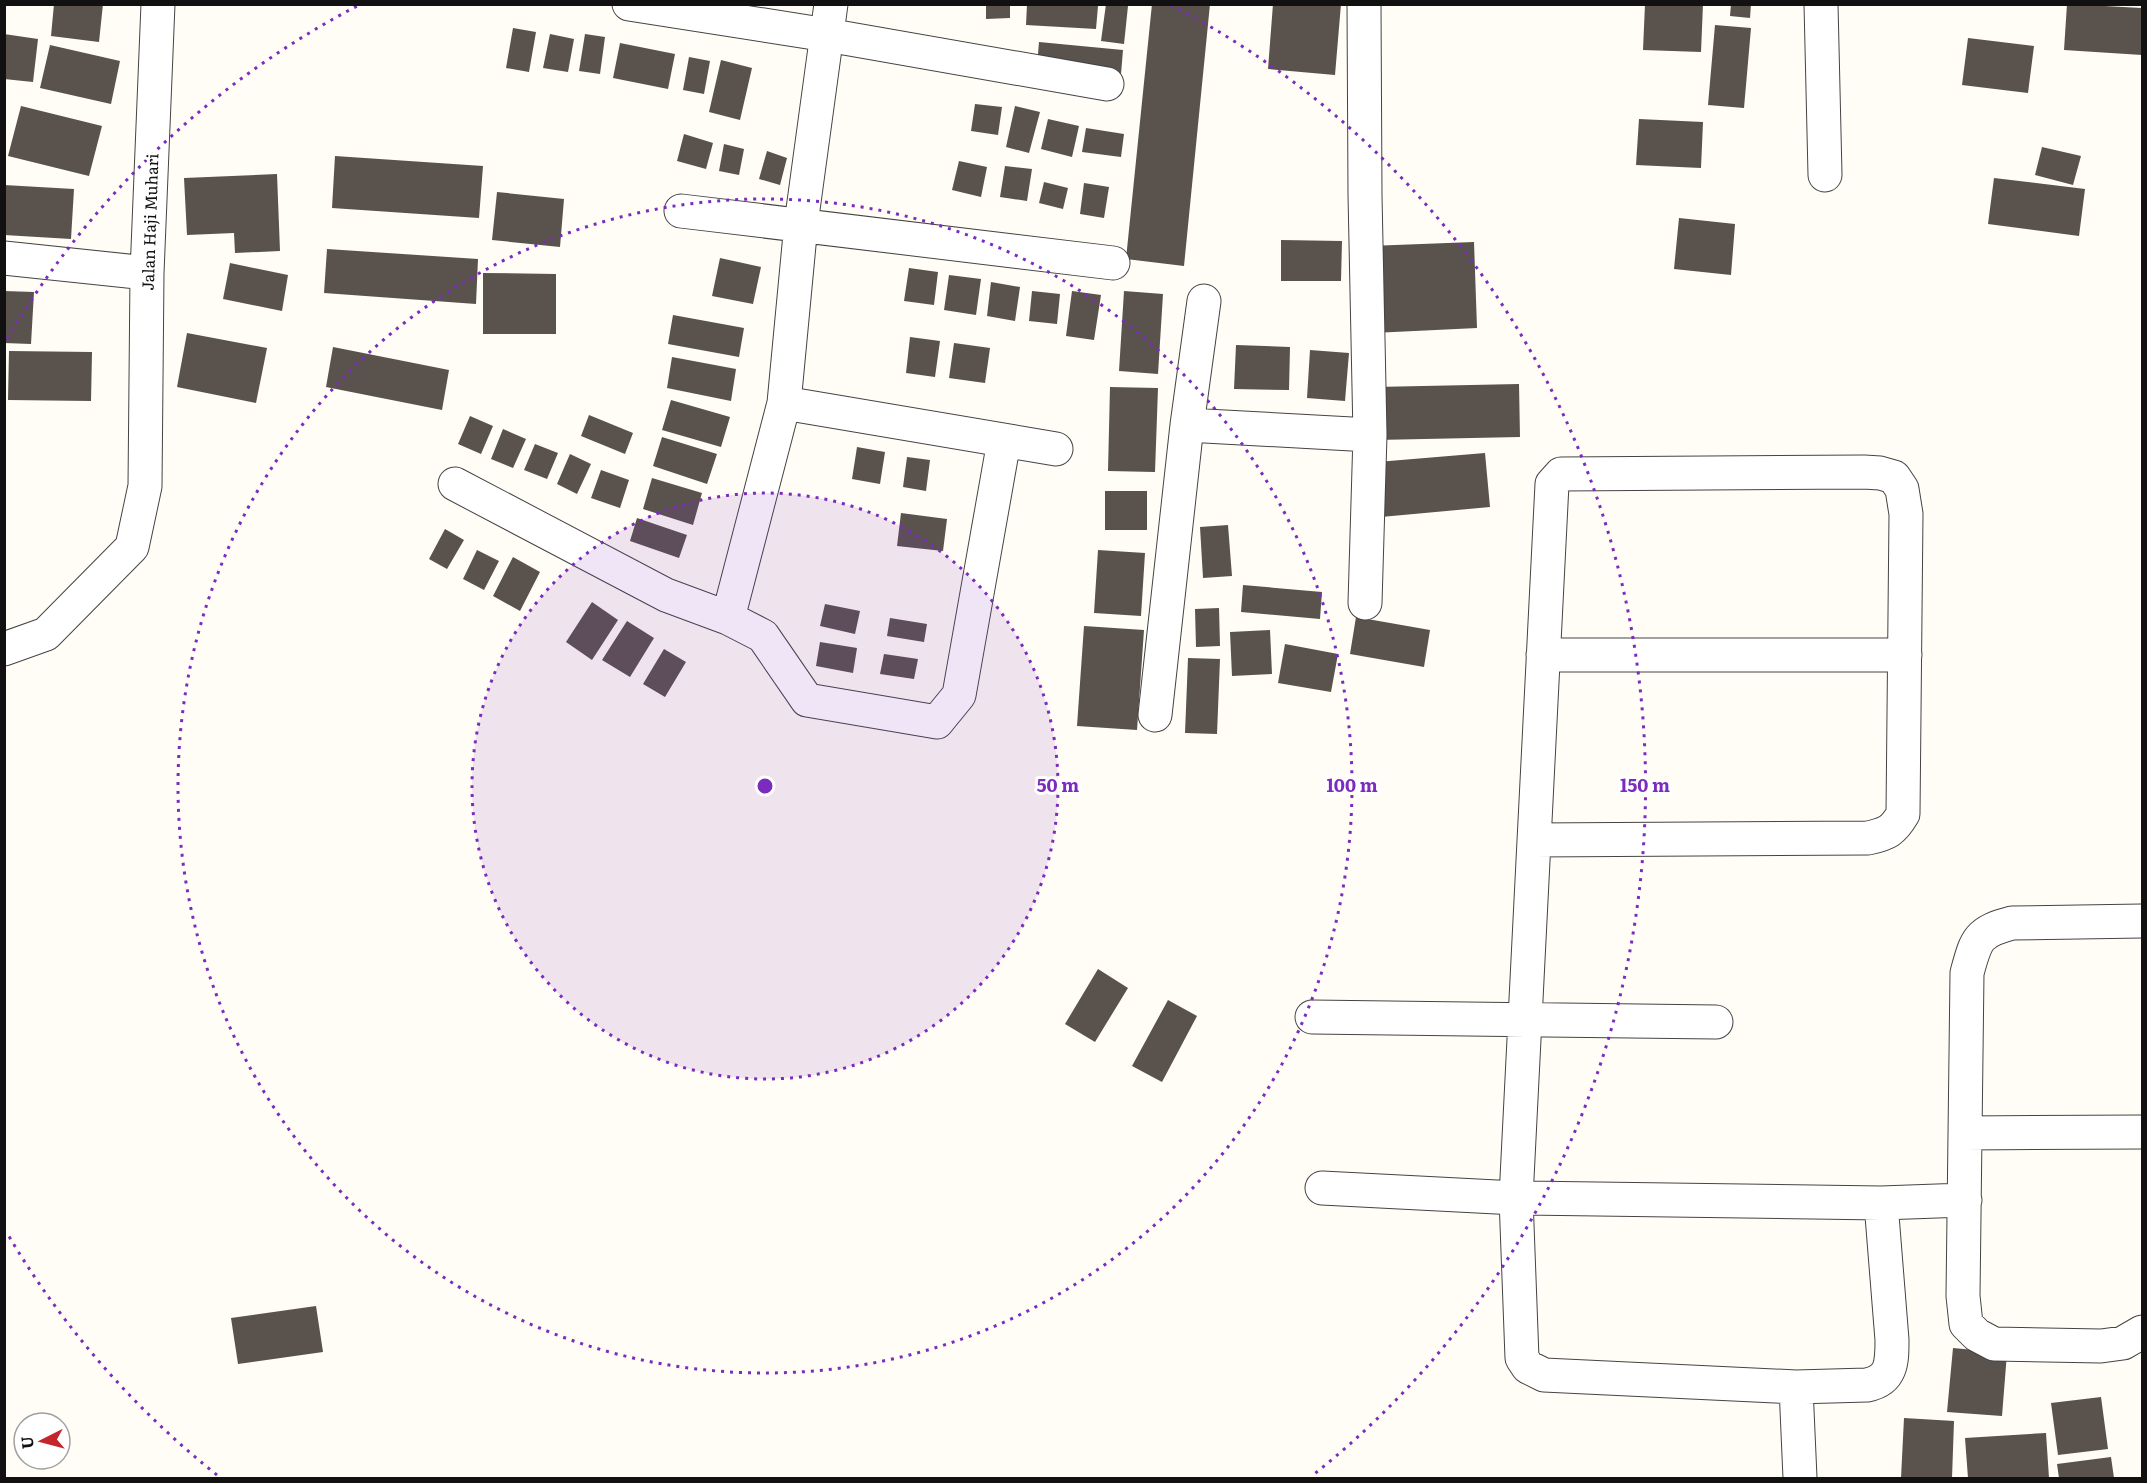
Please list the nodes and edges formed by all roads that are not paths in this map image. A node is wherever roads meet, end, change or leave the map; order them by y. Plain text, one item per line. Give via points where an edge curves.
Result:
1 (159, 4) edge
2 (629, 4) edge
3 (1364, 4) edge
4 (1821, 4) edge
5 (829, 20) edge
6 (1107, 84) dead end
7 (1825, 175) dead end
8 (681, 211) dead end
9 (801, 224) junction
10 (4, 258) edge
11 (1113, 263) dead end
12 (147, 273) junction
13 (1204, 302) dead end
14 (784, 403) junction
15 (1187, 425) junction
16 (1370, 435) junction
17 (1004, 441) junction
18 (1056, 450) dead end
19 (455, 484) dead end
20 (1365, 603) dead end
21 (728, 618) junction
22 (4, 649) edge
23 (1543, 655) junction
24 (1905, 655) junction
25 (1155, 715) dead end
26 (1534, 840) junction
27 (2142, 921) edge
28 (1312, 1017) dead end
29 (1525, 1020) junction
30 (1716, 1022) dead end
31 (2142, 1132) edge
32 (1965, 1133) junction
33 (1322, 1188) dead end
34 (1516, 1198) junction
35 (1965, 1200) junction
36 (1881, 1203) junction
37 (2142, 1332) edge
38 (1796, 1387) junction
39 (1800, 1479) edge

1 - 12 street, Jalan Haji Muhari
2 - 5 street
3 - 16 street
4 - 7 street
5 - 6 street
5 - 9 street
8 - 9 street
9 - 11 street
9 - 14 street
10 - 12 street
12 - 22 street, Jalan Haji Muhari via 145,486 132,547 46,634
13 - 15 street
14 - 17 street
14 - 21 street
15 - 16 street
15 - 25 street
16 - 20 street
17 - 18 street
17 - 21 street via 959,695 937,722 807,700 763,636
19 - 21 street via 666,595
23 - 24 street
23 - 24 street via 1552,484 1561,474 1840,472 1887,475 1894,477 1902,489 1906,514
23 - 26 street
24 - 26 street via 1903,814 1895,827 1884,834 1868,838
26 - 29 street
27 - 32 street via 2012,923 1993,927 1980,937 1967,973
28 - 29 street
29 - 30 street
29 - 34 street
31 - 32 street
32 - 35 street
33 - 34 street
34 - 36 street
34 - 38 street via 1522,1358 1528,1367 1544,1375
35 - 36 street
35 - 37 street via 1963,1296 1966,1324 1977,1335 1994,1344 2101,1346 2123,1343
36 - 38 street via 1892,1340 1892,1360 1886,1376 1867,1385
38 - 39 street

